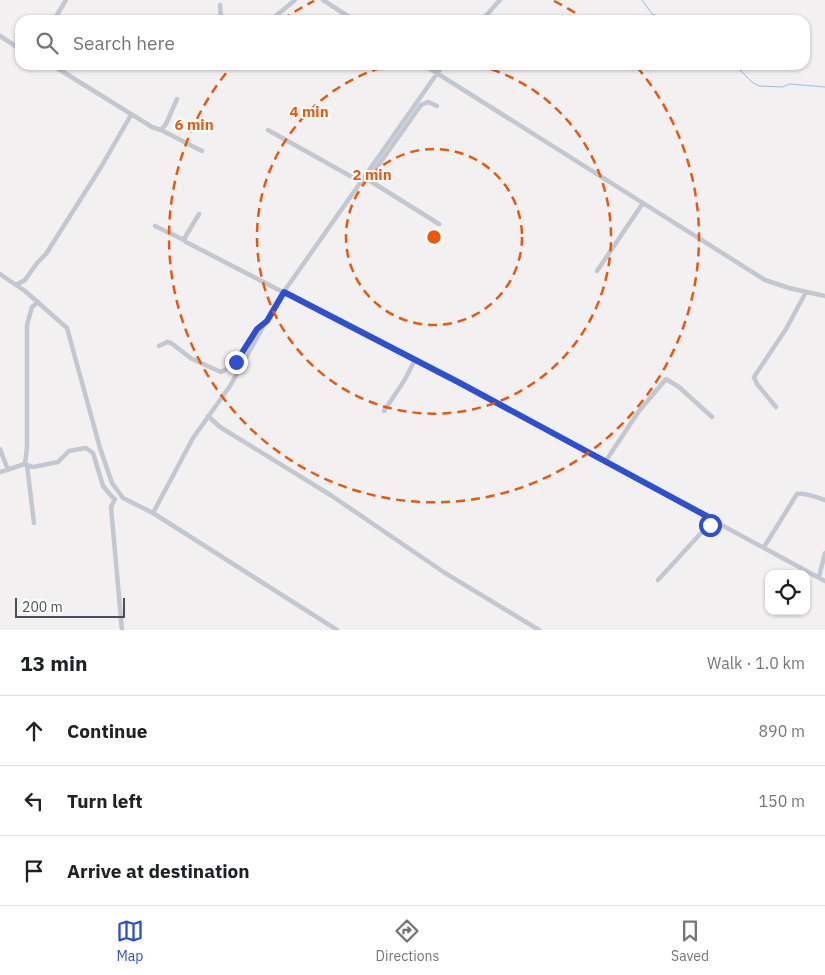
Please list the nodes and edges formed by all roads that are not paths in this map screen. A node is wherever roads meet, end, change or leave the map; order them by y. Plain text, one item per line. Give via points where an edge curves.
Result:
1 (66, 0) edge
2 (295, 0) edge
3 (322, 0) edge
4 (500, 0) edge
5 (220, 5) dead end
6 (57, 15) edge
7 (221, 15) edge
8 (277, 15) edge
9 (346, 15) edge
10 (486, 15) edge
11 (0, 36) edge
12 (15, 46) edge
13 (60, 70) edge
14 (431, 70) edge
15 (440, 70) edge
16 (436, 74) junction
17 (177, 99) dead end
18 (437, 106) dead end
19 (131, 115) junction
20 (161, 130) junction
21 (268, 130) dead end
22 (202, 151) dead end
23 (364, 180) junction
24 (643, 203) junction
25 (199, 214) dead end
26 (439, 224) dead end
27 (155, 226) dead end
28 (184, 240) junction
29 (597, 271) dead end
30 (0, 274) edge
31 (16, 285) junction
32 (284, 292) junction
33 (806, 292) junction
34 (825, 296) edge
35 (38, 302) junction
36 (267, 321) junction
37 (159, 346) dead end
38 (415, 360) junction
39 (776, 407) dead end
40 (384, 411) dead end
41 (208, 416) junction
42 (712, 417) dead end
43 (0, 449) edge
44 (605, 462) junction
45 (26, 465) junction
46 (8, 470) junction
47 (0, 472) edge
48 (119, 495) junction
49 (114, 499) junction
50 (825, 500) edge
51 (153, 514) junction
52 (714, 520) junction
53 (34, 524) dead end
54 (764, 548) junction
55 (825, 552) edge
56 (818, 577) junction
57 (658, 580) dead end
58 (825, 581) edge
59 (122, 630) edge
60 (337, 630) edge
61 (539, 630) edge

1 - 6 street
2 - 8 street
3 - 9 street
4 - 10 street
5 - 7 street
11 - 12 street
13 - 19 street
14 - 16 street
15 - 16 street
16 - 23 street
16 - 24 street
17 - 20 street
18 - 23 street via 428,102 421,105
19 - 20 street
19 - 31 street via 46,254
20 - 22 street
21 - 23 street
23 - 26 street
23 - 32 street
24 - 29 street
24 - 33 street via 765,280
25 - 28 street
27 - 28 street
28 - 32 street
30 - 31 street
31 - 35 street
32 - 36 street
32 - 38 street
33 - 34 street
33 - 39 street via 786,330 754,377 756,384
35 - 45 street via 32,307 27,325
35 - 48 street via 67,328 100,448
36 - 37 street via 257,329 236,362 221,372 189,358 171,343
36 - 41 street via 230,386
38 - 40 street
38 - 44 street
41 - 51 street
41 - 61 street via 445,573
42 - 44 street via 666,379 639,411
43 - 46 street
44 - 52 street
45 - 46 street
45 - 49 street via 58,462 69,451 86,448 93,453 103,486
45 - 53 street
46 - 47 street
48 - 49 street
48 - 51 street
49 - 59 street via 111,507
50 - 54 street via 797,494
51 - 60 street
52 - 54 street
52 - 57 street
54 - 56 street
55 - 56 street
56 - 58 street

